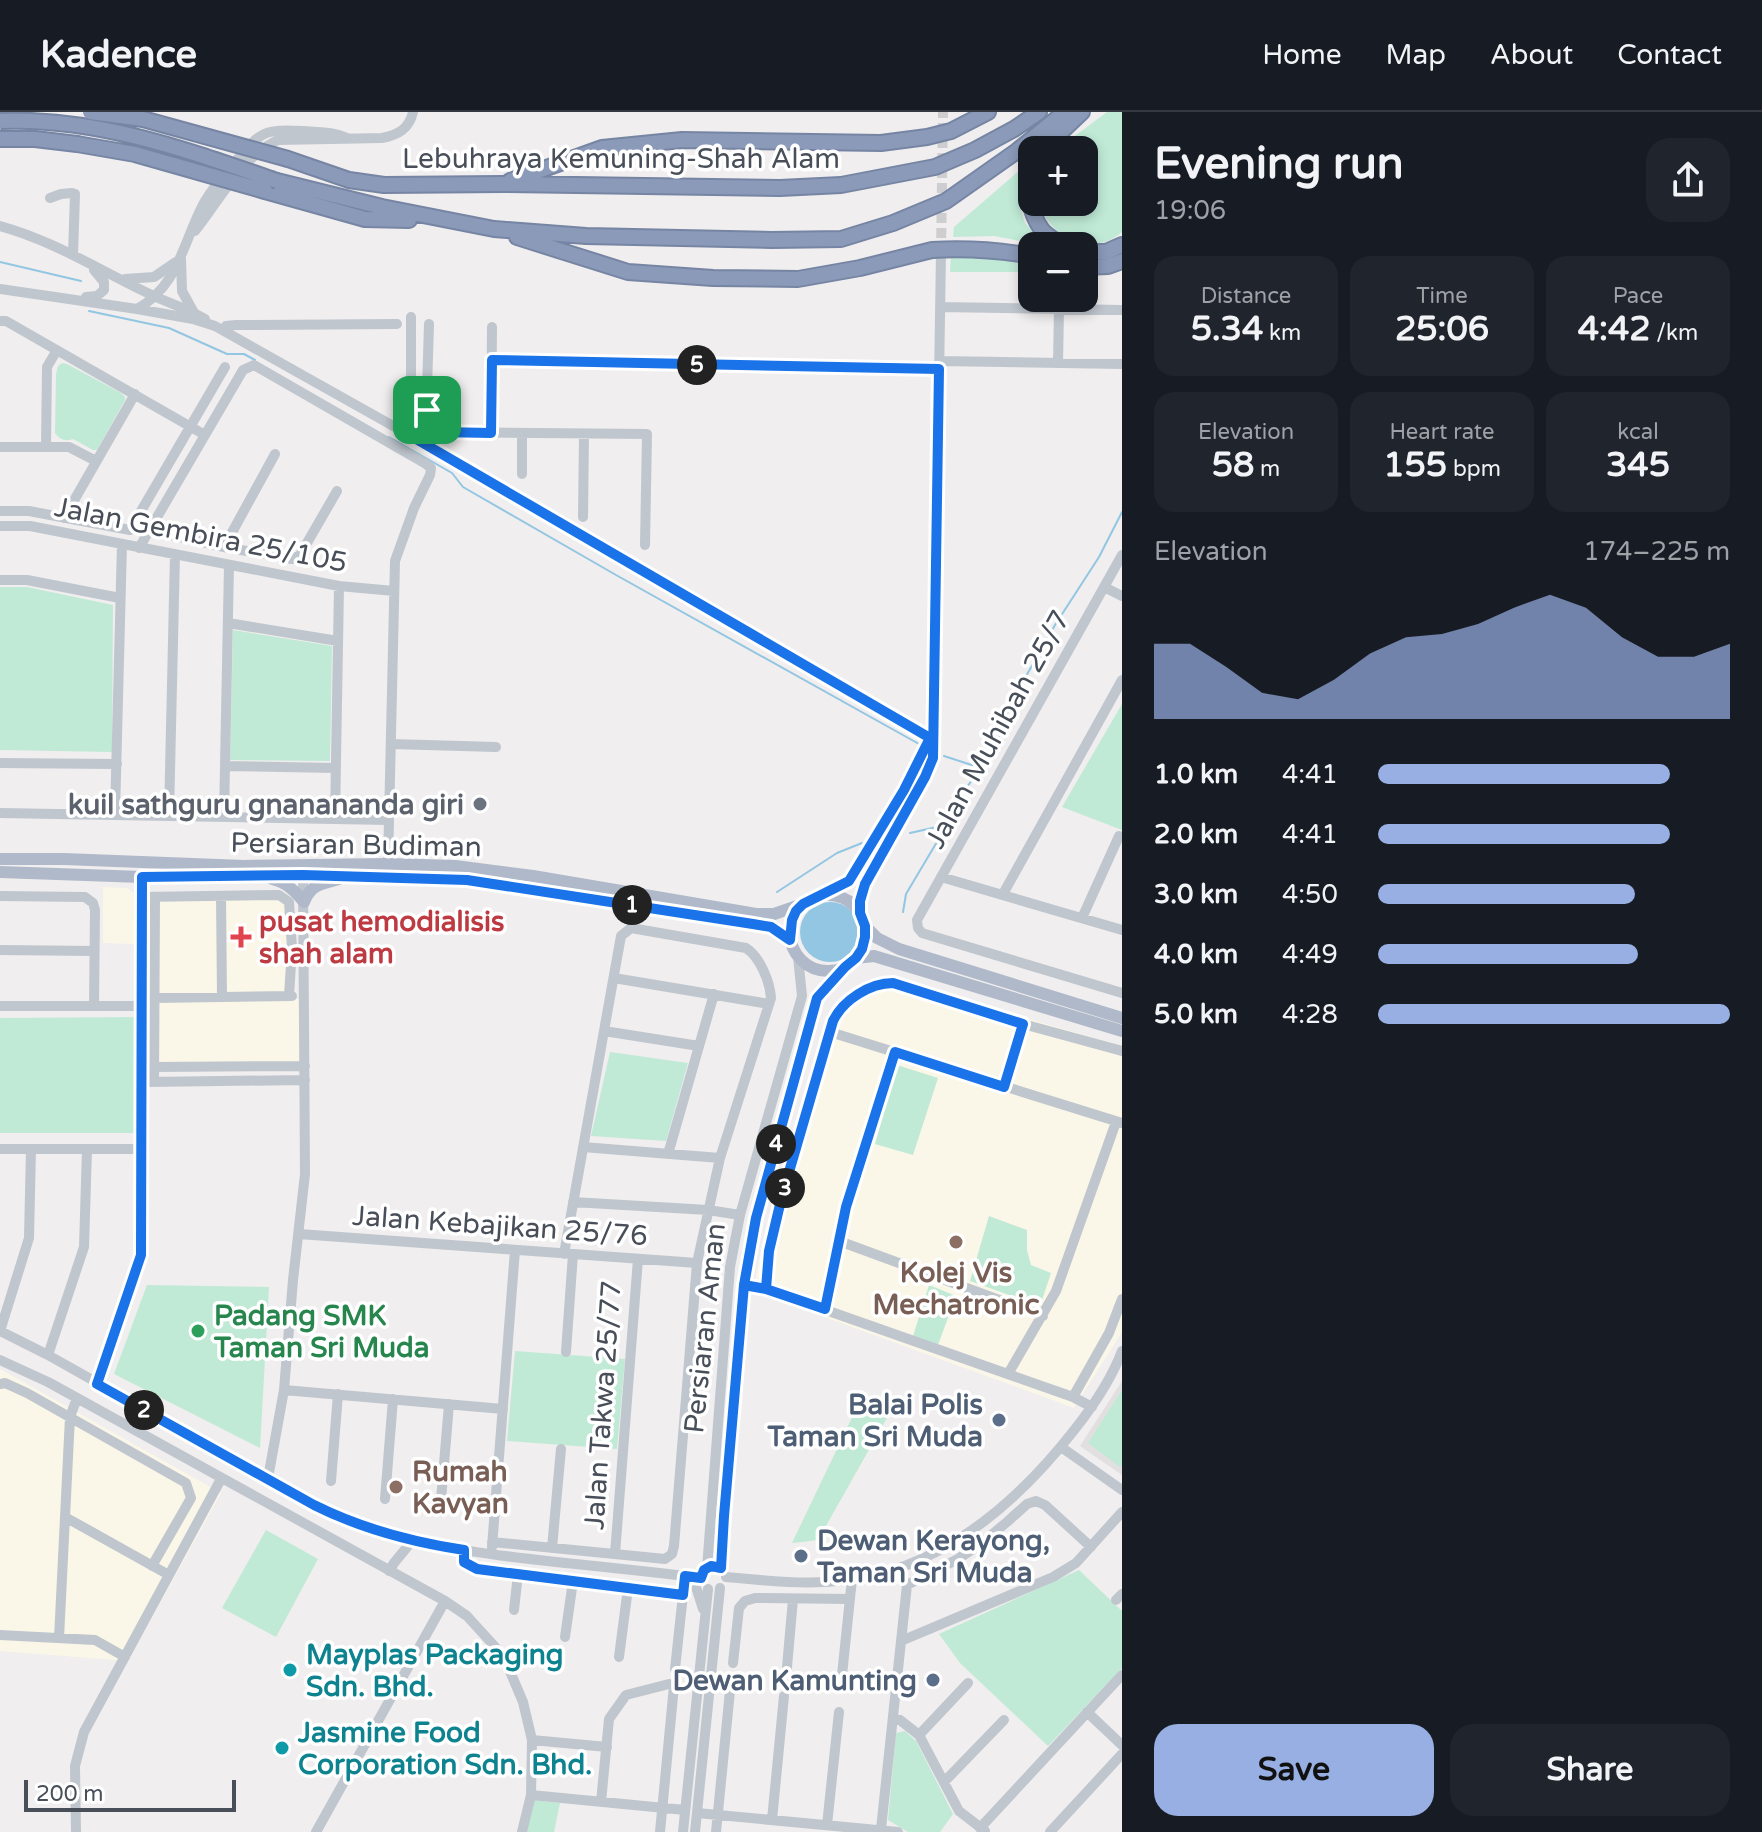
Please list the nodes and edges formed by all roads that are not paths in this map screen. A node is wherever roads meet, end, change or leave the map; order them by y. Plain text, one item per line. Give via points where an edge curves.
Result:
1 (90, 112) edge
2 (124, 112) edge
3 (413, 112) edge
4 (988, 112) edge
5 (1039, 112) edge
6 (1065, 112) edge
7 (1082, 112) edge
8 (143, 119) junction
9 (0, 121) edge
10 (1056, 136) edge
11 (0, 139) edge
12 (503, 184) junction
13 (50, 198) dead end
14 (445, 220) junction
15 (0, 226) edge
16 (494, 229) junction
17 (1122, 245) edge
18 (936, 252) junction
19 (1098, 252) edge
20 (1018, 254) edge
21 (77, 256) junction
22 (180, 257) junction
23 (1122, 261) edge
24 (1098, 266) edge
25 (119, 278) junction
26 (0, 289) edge
27 (156, 297) junction
28 (60, 298) junction
29 (940, 307) junction
30 (1018, 308) edge
31 (137, 309) junction
32 (1098, 310) edge
33 (1122, 310) edge
34 (193, 311) junction
35 (1059, 312) edge
36 (411, 317) dead end
37 (0, 321) edge
38 (397, 324) dead end
39 (429, 324) dead end
40 (492, 327) dead end
41 (219, 328) junction
42 (57, 350) junction
43 (492, 360) junction
44 (1058, 363) junction
45 (1122, 364) edge
46 (939, 365) junction
47 (225, 367) dead end
48 (135, 394) junction
49 (427, 410) junction
50 (412, 411) junction
51 (190, 426) junction
52 (491, 433) junction
53 (522, 433) junction
54 (584, 434) junction
55 (205, 435) junction
56 (411, 436) junction
57 (46, 446) junction
58 (0, 447) edge
59 (275, 454) dead end
60 (96, 461) junction
61 (522, 474) dead end
62 (337, 491) dead end
63 (0, 511) edge
64 (583, 517) dead end
65 (64, 518) junction
66 (0, 526) edge
67 (149, 530) junction
68 (122, 544) junction
69 (645, 545) dead end
70 (224, 547) junction
71 (139, 548) junction
72 (175, 554) junction
73 (1122, 555) edge
74 (229, 565) junction
75 (0, 580) edge
76 (339, 586) junction
77 (1104, 587) junction
78 (394, 591) junction
79 (1122, 596) edge
80 (120, 598) junction
81 (228, 623) junction
82 (338, 641) junction
83 (1122, 680) edge
84 (932, 736) junction
85 (391, 744) junction
86 (496, 747) dead end
87 (0, 763) edge
88 (117, 764) junction
89 (225, 766) junction
90 (336, 768) junction
91 (0, 813) edge
92 (115, 814) junction
93 (169, 815) junction
94 (224, 816) junction
95 (335, 819) junction
96 (389, 820) junction
97 (1119, 836) dead end
98 (0, 859) edge
99 (64, 859) junction
100 (388, 864) junction
101 (244, 866) junction
102 (0, 872) edge
103 (67, 873) junction
104 (303, 875) junction
105 (257, 876) junction
106 (350, 876) junction
107 (142, 877) junction
108 (941, 877) junction
109 (467, 880) junction
110 (1003, 894) junction
111 (0, 896) edge
112 (221, 896) junction
113 (820, 896) junction
114 (142, 897) junction
115 (155, 897) junction
116 (304, 902) junction
117 (803, 904) junction
118 (1082, 918) junction
119 (863, 920) junction
120 (1122, 930) edge
121 (790, 940) junction
122 (0, 950) edge
123 (94, 951) junction
124 (798, 957) junction
125 (850, 962) junction
126 (614, 978) junction
127 (1122, 993) edge
128 (714, 994) junction
129 (289, 996) junction
130 (303, 996) junction
131 (222, 997) junction
132 (154, 998) junction
133 (769, 1004) junction
134 (0, 1006) edge
135 (94, 1006) junction
136 (142, 1006) junction
137 (1122, 1018) edge
138 (1023, 1024) junction
139 (604, 1031) junction
140 (1122, 1031) edge
141 (830, 1032) junction
142 (699, 1046) junction
143 (1122, 1051) edge
144 (895, 1052) junction
145 (305, 1066) junction
146 (154, 1067) junction
147 (305, 1080) junction
148 (141, 1082) junction
149 (154, 1082) junction
150 (1004, 1087) junction
151 (1119, 1122) edge
152 (583, 1147) junction
153 (0, 1149) edge
154 (31, 1149) junction
155 (87, 1149) junction
156 (141, 1149) junction
157 (668, 1154) junction
158 (720, 1158) junction
159 (573, 1202) junction
160 (708, 1210) junction
161 (740, 1215) junction
162 (299, 1234) junction
163 (839, 1241) junction
164 (515, 1250) junction
165 (568, 1254) junction
166 (638, 1259) junction
167 (697, 1263) junction
168 (744, 1285) junction
169 (766, 1289) junction
170 (1122, 1299) edge
171 (825, 1309) junction
172 (1043, 1316) junction
173 (0, 1331) edge
174 (1122, 1351) edge
175 (566, 1352) dead end
176 (48, 1355) junction
177 (0, 1360) edge
178 (1008, 1374) junction
179 (0, 1384) edge
180 (97, 1384) junction
181 (284, 1390) junction
182 (338, 1394) junction
183 (1073, 1397) junction
184 (77, 1398) junction
185 (393, 1399) junction
186 (449, 1404) junction
187 (1092, 1407) junction
188 (503, 1409) junction
189 (70, 1417) junction
190 (1061, 1447) junction
191 (561, 1449) dead end
192 (268, 1478) junction
193 (221, 1479) junction
194 (331, 1481) dead end
195 (1122, 1490) edge
196 (385, 1499) dead end
197 (440, 1512) dead end
198 (1122, 1512) edge
199 (724, 1516) junction
200 (65, 1517) junction
201 (710, 1517) junction
202 (412, 1541) junction
203 (492, 1542) junction
204 (1091, 1547) junction
205 (552, 1548) junction
206 (464, 1550) junction
207 (615, 1554) junction
208 (722, 1554) junction
209 (491, 1555) junction
210 (152, 1566) junction
211 (389, 1571) junction
212 (518, 1574) junction
213 (696, 1574) junction
214 (169, 1575) junction
215 (728, 1575) junction
216 (852, 1579) junction
217 (573, 1581) junction
218 (628, 1588) junction
219 (720, 1588) junction
220 (708, 1589) junction
221 (683, 1595) junction
222 (793, 1599) junction
223 (849, 1599) junction
224 (445, 1601) junction
225 (514, 1610) dead end
226 (705, 1615) junction
227 (0, 1635) edge
228 (565, 1637) dead end
229 (59, 1638) junction
230 (901, 1641) junction
231 (125, 1657) junction
232 (619, 1657) dead end
233 (733, 1663) dead end
234 (787, 1667) dead end
235 (675, 1669) dead end
236 (842, 1675) dead end
237 (1122, 1675) edge
238 (968, 1683) dead end
239 (730, 1691) dead end
240 (784, 1696) dead end
241 (839, 1712) dead end
242 (1087, 1712) junction
243 (893, 1719) junction
244 (1004, 1720) dead end
245 (919, 1735) junction
246 (532, 1740) junction
247 (692, 1741) junction
248 (704, 1742) junction
249 (1122, 1745) edge
250 (607, 1747) junction
251 (1122, 1754) edge
252 (944, 1782) junction
253 (531, 1795) junction
254 (601, 1802) junction
255 (662, 1808) junction
256 (685, 1810) junction
257 (697, 1813) junction
258 (718, 1815) junction
259 (772, 1820) junction
260 (827, 1825) junction
261 (881, 1829) junction
262 (983, 1830) edge
263 (76, 1832) edge
264 (316, 1832) edge
265 (522, 1832) edge
266 (660, 1832) edge
267 (683, 1832) edge
268 (695, 1832) edge
269 (716, 1832) edge
270 (898, 1832) edge
271 (1050, 1832) edge

1 - 8 highway, bridge
2 - 8 highway, bridge
3 - 22 street via 404,130 382,138 278,130 253,140 214,187
4 - 12 highway via 951,131 881,143 682,140 602,148
5 - 12 highway, Lebuhraya Kemuning-Shah Alam via 935,167 841,185
6 - 16 highway, Lebuhraya Kemuning-Shah Alam via 946,201 841,239 586,236
7 - 10 highway
8 - 12 highway, Lebuhraya Kemuning-Shah Alam, bridge via 349,180 384,185
9 - 14 highway, Lebuhraya Kemuning-Shah Alam, bridge via 52,122 126,134 277,181
11 - 14 highway, bridge via 135,154 365,219
13 - 21 street via 75,194
14 - 16 highway, Lebuhraya Kemuning-Shah Alam
15 - 21 street
16 - 18 highway via 628,272 713,278 798,279
17 - 19 highway
18 - 20 highway, bridge via 959,248
18 - 29 street
21 - 25 street
21 - 28 street via 101,277 104,290 92,297
22 - 25 street via 154,277
22 - 27 street
22 - 34 street via 182,291
23 - 24 highway
25 - 27 street
26 - 28 street
27 - 31 street
27 - 34 street
28 - 31 street
29 - 30 street
29 - 46 street
31 - 41 street
32 - 33 street
34 - 41 street
35 - 44 street
36 - 50 street
37 - 42 street
38 - 41 street
39 - 49 street
40 - 43 street
41 - 56 street
42 - 48 street
42 - 57 street via 47,367
43 - 46 street
43 - 52 street
44 - 45 street
44 - 46 street
46 - 84 street
47 - 51 street
48 - 51 street
48 - 60 street
49 - 50 street
49 - 52 street via 426,422 439,432
50 - 56 street
51 - 55 street
51 - 65 street via 130,530
52 - 53 street
53 - 54 street
53 - 61 street
54 - 64 street
54 - 69 street via 647,434
55 - 67 street
55 - 78 street via 243,370 254,365 431,468 395,561
56 - 84 street
57 - 58 street
57 - 60 street via 69,447
59 - 70 street
60 - 65 street
62 - 70 street via 300,555 292,559
63 - 65 street
66 - 68 street, Jalan Gembira 25/105 via 30,526
67 - 70 street
67 - 71 street
68 - 71 street, Jalan Gembira 25/105
68 - 80 street
71 - 72 street, Jalan Gembira 25/105
72 - 74 street, Jalan Gembira 25/105
72 - 93 street
73 - 77 street, Jalan Muhibah 25/7
74 - 76 street, Jalan Gembira 25/105
74 - 81 street
75 - 80 street via 27,580
76 - 78 street, Jalan Gembira 25/105
76 - 82 street
77 - 79 street
77 - 108 street, Jalan Muhibah 25/7
78 - 85 street
80 - 88 street
81 - 82 street
81 - 89 street
82 - 90 street
83 - 110 street
84 - 113 street via 849,881
84 - 119 street via 933,758 925,777 865,884 860,901
85 - 86 street
85 - 96 street
87 - 88 street
88 - 92 street
89 - 90 street
89 - 94 street
90 - 95 street
91 - 92 street
92 - 93 street
93 - 94 street
94 - 95 street
95 - 96 street
96 - 100 street
97 - 118 street
98 - 99 main road, Persiaran Budiman
99 - 101 main road, Persiaran Budiman
99 - 103 main road via 58,868
100 - 101 main road, Persiaran Budiman
100 - 109 main road via 398,871
100 - 117 main road, Persiaran Budiman via 533,876 756,914
101 - 104 main road via 299,870
102 - 103 main road, Persiaran Budiman
103 - 107 main road, Persiaran Budiman
104 - 105 main road, Persiaran Budiman
104 - 106 main road, Persiaran Budiman
104 - 116 street
105 - 107 main road, Persiaran Budiman
105 - 116 main road via 292,888
106 - 109 main road, Persiaran Budiman
106 - 116 main road via 315,887
107 - 114 street
108 - 110 street
108 - 127 street, Jalan Muhibah 25/7 via 917,920 922,933
109 - 121 main road, Persiaran Budiman via 771,927
110 - 118 street
111 - 123 street via 85,897 95,910
112 - 115 street
112 - 129 street via 279,895 289,902
112 - 131 street
113 - 117 main road
113 - 119 main road via 843,898
114 - 115 street
114 - 136 street
115 - 132 street
116 - 130 street
117 - 121 main road via 792,920
118 - 120 street
119 - 125 main road via 862,949
119 - 137 main road via 877,938 899,949
121 - 124 main road
122 - 123 street
123 - 135 street
124 - 125 main road via 820,970 833,971
124 - 161 street, Persiaran Aman via 802,996
125 - 140 main road via 874,956
125 - 168 street, Persiaran Aman via 817,998 756,1218
126 - 128 street
126 - 133 street via 621,936 631,928 746,948 754,953 770,988
126 - 139 street
128 - 133 street
128 - 142 street
129 - 130 street
129 - 131 street
130 - 145 street
131 - 132 street
132 - 146 street
133 - 158 street
134 - 135 street
135 - 136 street
136 - 148 street
138 - 141 street via 884,983 843,1004
138 - 143 street
138 - 150 street
139 - 142 street
139 - 152 street
141 - 144 street
141 - 169 street via 769,1251
142 - 157 street
144 - 150 street
144 - 163 street
145 - 146 street
145 - 147 street
146 - 149 street
147 - 149 street
147 - 162 street
148 - 149 street
148 - 156 street
150 - 151 street
151 - 172 street
152 - 157 street
152 - 159 street
153 - 154 street
154 - 155 street
154 - 173 street via 29,1238
155 - 156 street
155 - 176 street via 84,1247
156 - 180 street via 141,1255
157 - 158 street
158 - 160 street
159 - 160 street
159 - 165 street
160 - 161 street
160 - 167 street
161 - 201 street, Persiaran Aman via 730,1267
162 - 164 street, Jalan Kebajikan 25/76
162 - 181 street
163 - 171 street
163 - 172 street
164 - 165 street, Jalan Kebajikan 25/76
164 - 188 street
165 - 166 street, Jalan Kebajikan 25/76
165 - 175 street
166 - 167 street, Jalan Kebajikan 25/76
166 - 207 street, Jalan Takwa 25/77
167 - 207 street via 672,1554 665,1559
168 - 169 street
168 - 199 street, Persiaran Aman
169 - 171 street
170 - 183 street
171 - 178 street
172 - 178 street
173 - 176 street
174 - 187 street
176 - 180 street
177 - 184 street
178 - 183 street
179 - 189 street
180 - 192 street
181 - 182 street
181 - 192 street
182 - 185 street
182 - 194 street
183 - 187 street
184 - 189 street
184 - 193 street
185 - 186 street
185 - 196 street
186 - 188 street
186 - 197 street
187 - 190 street
188 - 203 street
189 - 200 street
189 - 210 street via 186,1483 191,1498
190 - 195 street
190 - 216 street via 1009,1501 949,1545 883,1573
191 - 205 street
192 - 202 street via 344,1520
193 - 211 street
193 - 214 street
198 - 204 street
199 - 201 street via 716,1525
199 - 208 street, Persiaran Aman
200 - 210 street
200 - 229 street
201 - 213 street, Persiaran Aman
202 - 206 street
202 - 211 street
203 - 205 street
203 - 209 street
204 - 230 street via 1053,1577
204 - 230 street via 1045,1505 1027,1504 958,1559 907,1585
205 - 207 street
206 - 209 street
206 - 212 street via 469,1566
208 - 215 street, Persiaran Aman
208 - 215 street
209 - 213 street
210 - 214 street
211 - 224 street
212 - 217 street
212 - 225 street
213 - 215 street via 714,1566
213 - 220 street
213 - 221 street, Persiaran Aman
213 - 226 street
214 - 231 street
215 - 216 street via 791,1583
215 - 219 street
216 - 223 street
217 - 218 street
217 - 228 street
218 - 221 street
218 - 232 street
219 - 220 street
219 - 248 street
220 - 226 street
221 - 235 street, Persiaran Aman
222 - 223 street
222 - 233 street via 745,1601 739,1608
222 - 234 street
223 - 236 street
224 - 246 street via 497,1649 523,1702
224 - 264 street
226 - 247 street
227 - 229 street
229 - 231 street via 95,1640
230 - 243 street
231 - 263 street via 84,1732 75,1766
237 - 242 street
238 - 245 street
239 - 258 street
240 - 259 street
241 - 260 street
242 - 249 street
242 - 262 street
243 - 245 street
243 - 261 street
244 - 252 street
245 - 252 street
246 - 250 street
246 - 253 street
247 - 248 street
247 - 256 street
248 - 257 street
250 - 254 street
250 - 255 street via 609,1719 626,1695 674,1686
251 - 271 street
252 - 262 street via 959,1811
253 - 254 street
253 - 265 street
254 - 255 street
255 - 256 street
255 - 266 street
256 - 267 street
257 - 258 street
257 - 268 street
258 - 259 street
258 - 269 street
259 - 260 street
260 - 261 street
261 - 270 street

